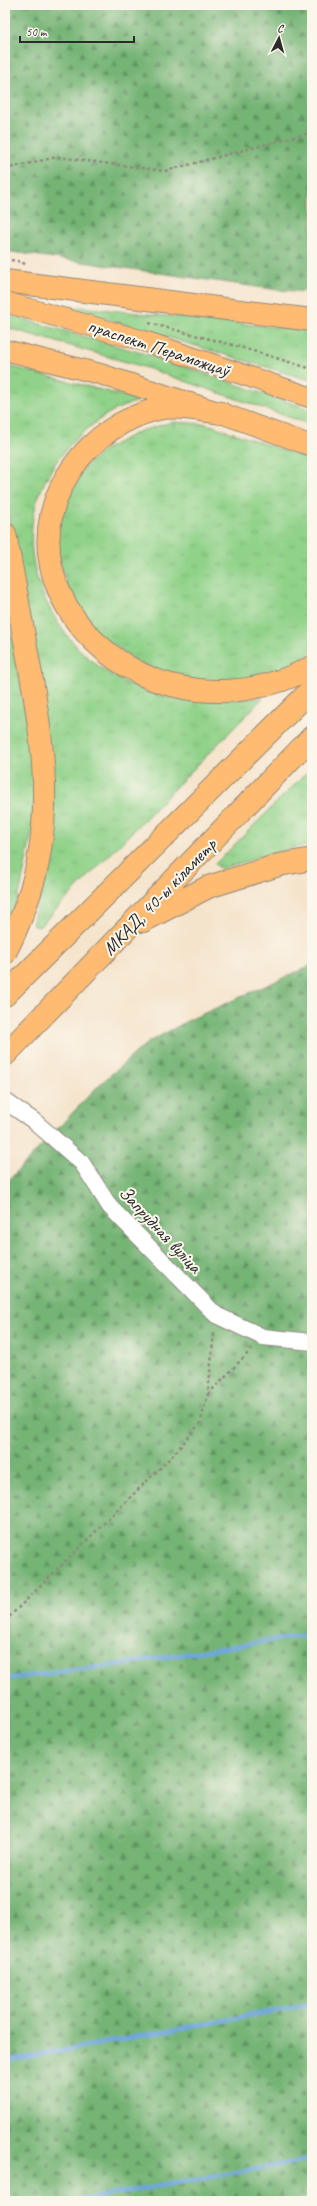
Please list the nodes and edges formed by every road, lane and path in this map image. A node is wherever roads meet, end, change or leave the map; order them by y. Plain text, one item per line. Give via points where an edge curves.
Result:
1 (312, 132) edge
2 (5, 169) edge
3 (5, 259) edge
4 (27, 266) dead end
5 (5, 280) edge
6 (5, 302) edge
7 (312, 320) edge
8 (148, 322) dead end
9 (5, 350) edge
10 (312, 368) edge
11 (312, 398) edge
12 (221, 413) junction
13 (312, 446) edge
14 (5, 534) edge
15 (312, 667) edge
16 (312, 689) edge
17 (312, 737) edge
18 (312, 859) edge
19 (126, 930) junction
20 (5, 953) edge
21 (5, 995) edge
22 (5, 1055) edge
23 (5, 1101) edge
24 (216, 1315) junction
25 (263, 1337) junction
26 (312, 1342) edge
27 (208, 1394) junction
28 (5, 1621) edge

1 - 2 path via 165,171 57,157
3 - 4 path via 22,262
5 - 7 highway
6 - 11 main road, праспект Пераможцаў via 144,341
8 - 10 path
9 - 12 main road via 100,374
12 - 13 main road
12 - 15 highway via 184,408 158,409 115,428 92,444 77,460 65,480 50,521 51,566 58,589 83,630 118,663 145,677 171,686 201,691 254,688 290,678
14 - 20 highway via 39,721 45,797 37,869
16 - 21 highway, МКАД, 40-ы кіламетр
17 - 19 highway, МКАД, 40-ы кіламетр
18 - 19 highway via 279,865 208,887
19 - 22 highway, МКАД, 40-ы кіламетр
23 - 24 lane, Запрудная вуліца via 34,1121 82,1163 110,1207
24 - 25 lane, Запрудная вуліца
24 - 27 path
25 - 26 lane, Запрудная вуліца
25 - 27 path
27 - 28 path via 200,1423 175,1453

